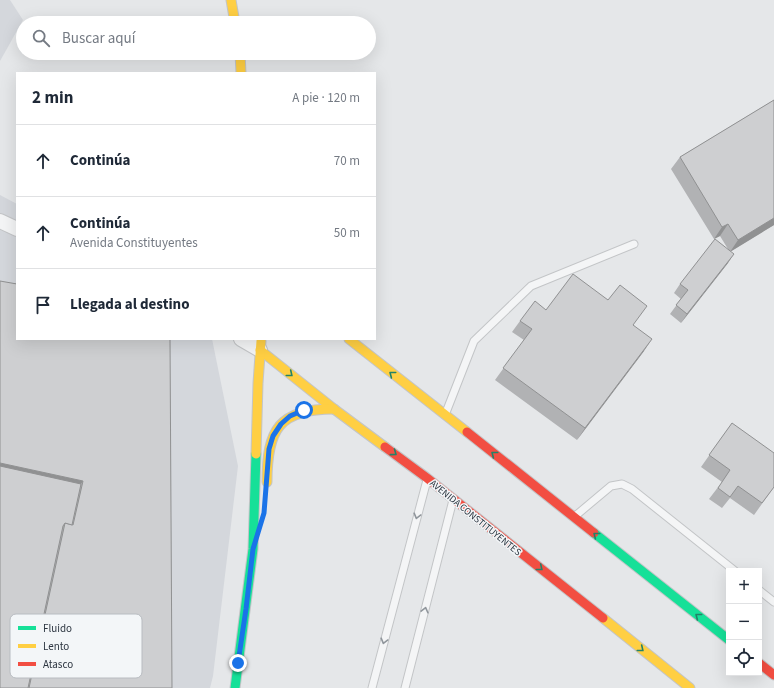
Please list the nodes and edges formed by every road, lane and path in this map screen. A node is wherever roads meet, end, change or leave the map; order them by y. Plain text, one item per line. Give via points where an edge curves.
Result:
1 (231, 0) edge
2 (234, 16) edge
3 (240, 60) edge
4 (241, 72) edge
5 (0, 221) edge
6 (16, 229) edge
7 (634, 244) dead end
8 (244, 340) edge
9 (350, 340) edge
10 (260, 344) edge
11 (334, 409) junction
12 (445, 415) junction
13 (427, 478) junction
14 (266, 489) dead end
15 (454, 499) junction
16 (264, 513) dead end
17 (574, 517) junction
18 (253, 549) junction
19 (731, 568) edge
20 (762, 592) edge
21 (774, 602) edge
22 (726, 638) edge
23 (762, 666) edge
24 (774, 675) edge
25 (235, 688) edge
26 (372, 688) edge
27 (405, 688) edge
28 (690, 688) edge

1 - 2 main road
3 - 4 main road
5 - 6 street
7 - 12 lane via 531,286 474,341
8 - 10 street
12 -> 9 main road
10 -> 11 main road, AVENIDA CONSTITUYENTES
10 - 18 main road
11 -> 13 main road, AVENIDA CONSTITUYENTES
11 - 14 main road via 304,410 290,416 281,424 273,436 269,449
17 -> 12 main road
13 - 15 main road, AVENIDA CONSTITUYENTES
13 -> 26 lane
27 -> 15 lane
15 -> 28 main road, AVENIDA CONSTITUYENTES
16 - 18 main road
17 - 19 lane via 611,486 622,484 632,489
22 -> 17 main road
18 - 25 main road
20 - 21 lane
23 - 24 main road

